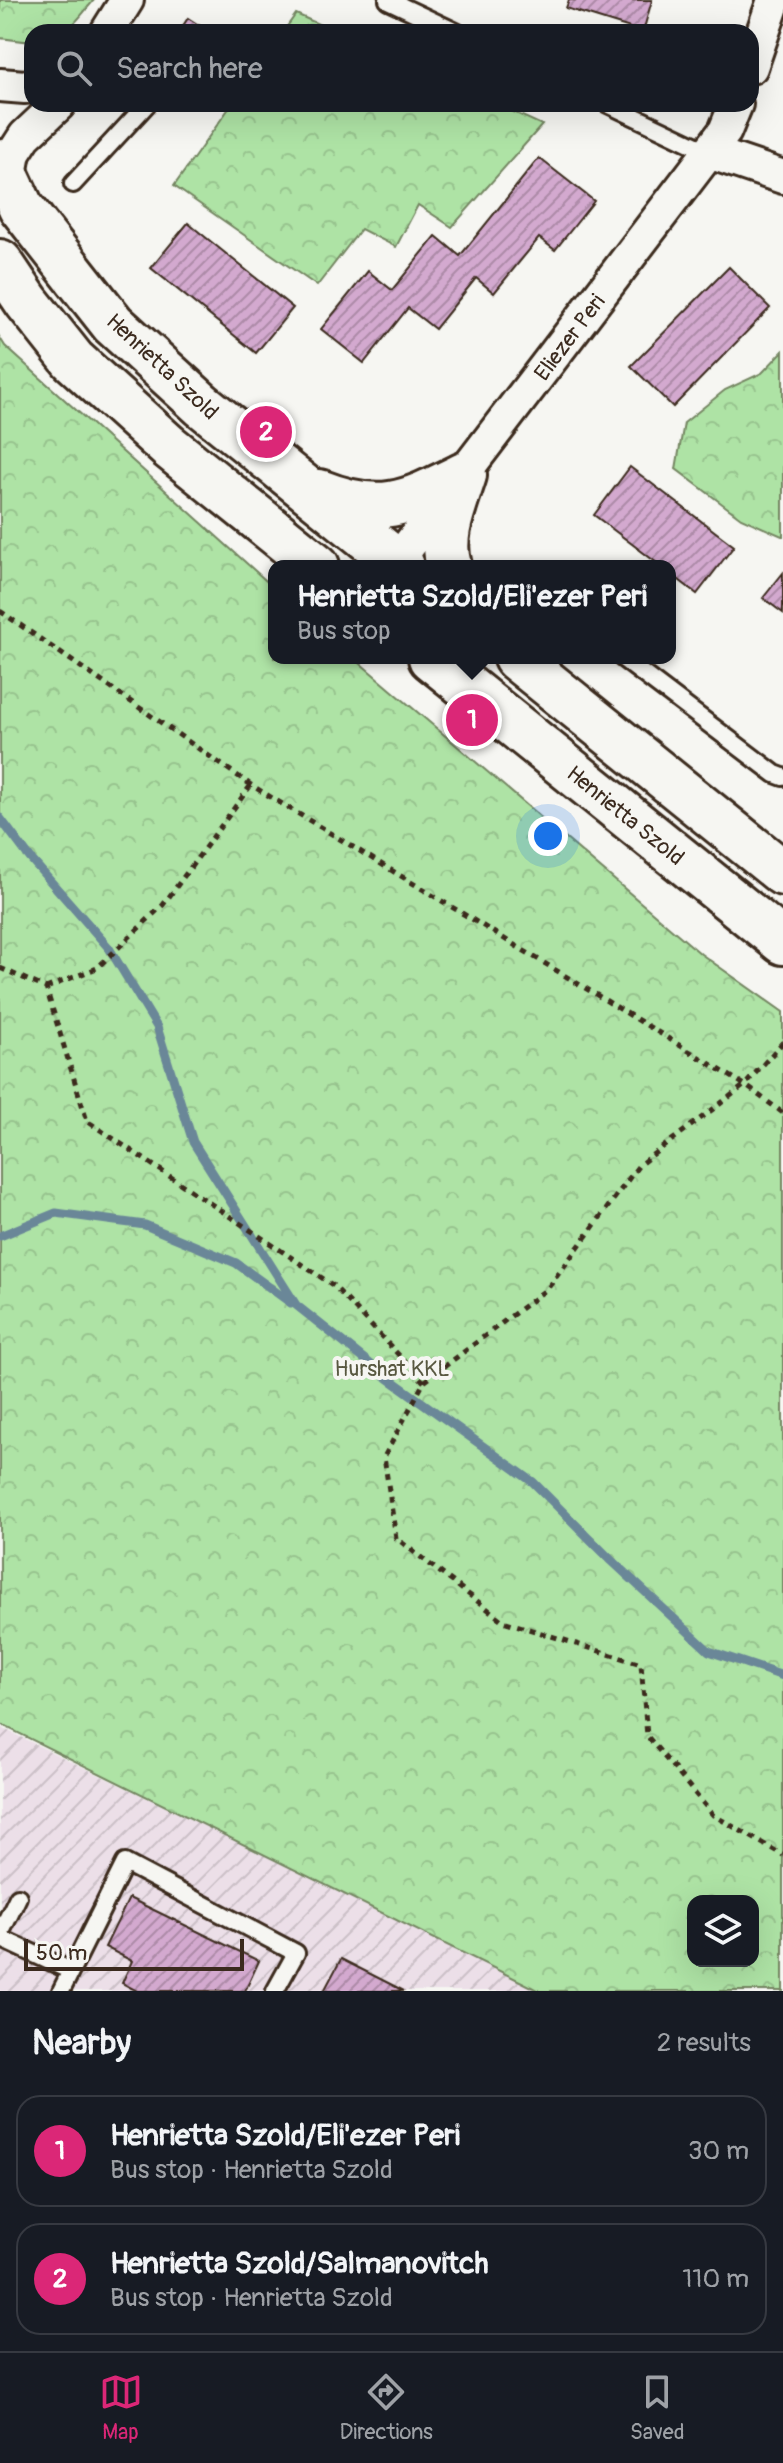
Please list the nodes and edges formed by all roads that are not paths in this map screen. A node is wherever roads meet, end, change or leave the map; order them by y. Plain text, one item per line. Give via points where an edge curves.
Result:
1 (388, 0) edge
2 (774, 0) edge
3 (124, 1) edge
4 (111, 24) edge
5 (439, 24) edge
6 (759, 44) edge
7 (0, 85) edge
8 (24, 87) edge
9 (51, 112) edge
10 (140, 112) edge
11 (625, 112) edge
12 (733, 112) edge
13 (709, 152) junction
14 (4, 171) edge
15 (783, 177) edge
16 (73, 184) dead end
17 (0, 262) edge
18 (464, 475) junction
19 (303, 486) junction
20 (310, 560) edge
21 (391, 560) edge
22 (401, 560) edge
23 (447, 560) edge
24 (438, 664) edge
25 (523, 664) edge
26 (630, 664) edge
27 (783, 777) edge
28 (783, 873) edge
29 (783, 942) edge
30 (18, 1897) dead end
31 (0, 1936) edge
32 (71, 1971) junction
33 (61, 1991) edge
34 (275, 1991) edge

1 - 5 lane
2 - 6 street
3 - 4 street
7 - 8 street
9 - 14 street via 20,144
10 - 16 lane
11 - 13 lane
12 - 13 street, Eliezer Peri
13 - 15 street
13 - 18 street, Eliezer Peri
14 - 19 main road, Henrietta Szold via 21,207 113,324
17 - 20 main road via 84,371
18 - 19 main road via 410,501 373,506
18 - 22 street, Eliezer Peri
18 - 23 main road via 448,525
19 - 21 main road, Henrietta Szold
24 - 29 main road, Henrietta Szold
25 - 28 main road
26 - 27 lane
30 - 31 lane
31 - 32 lane
32 - 33 lane
32 - 34 lane via 125,1863 296,1953

